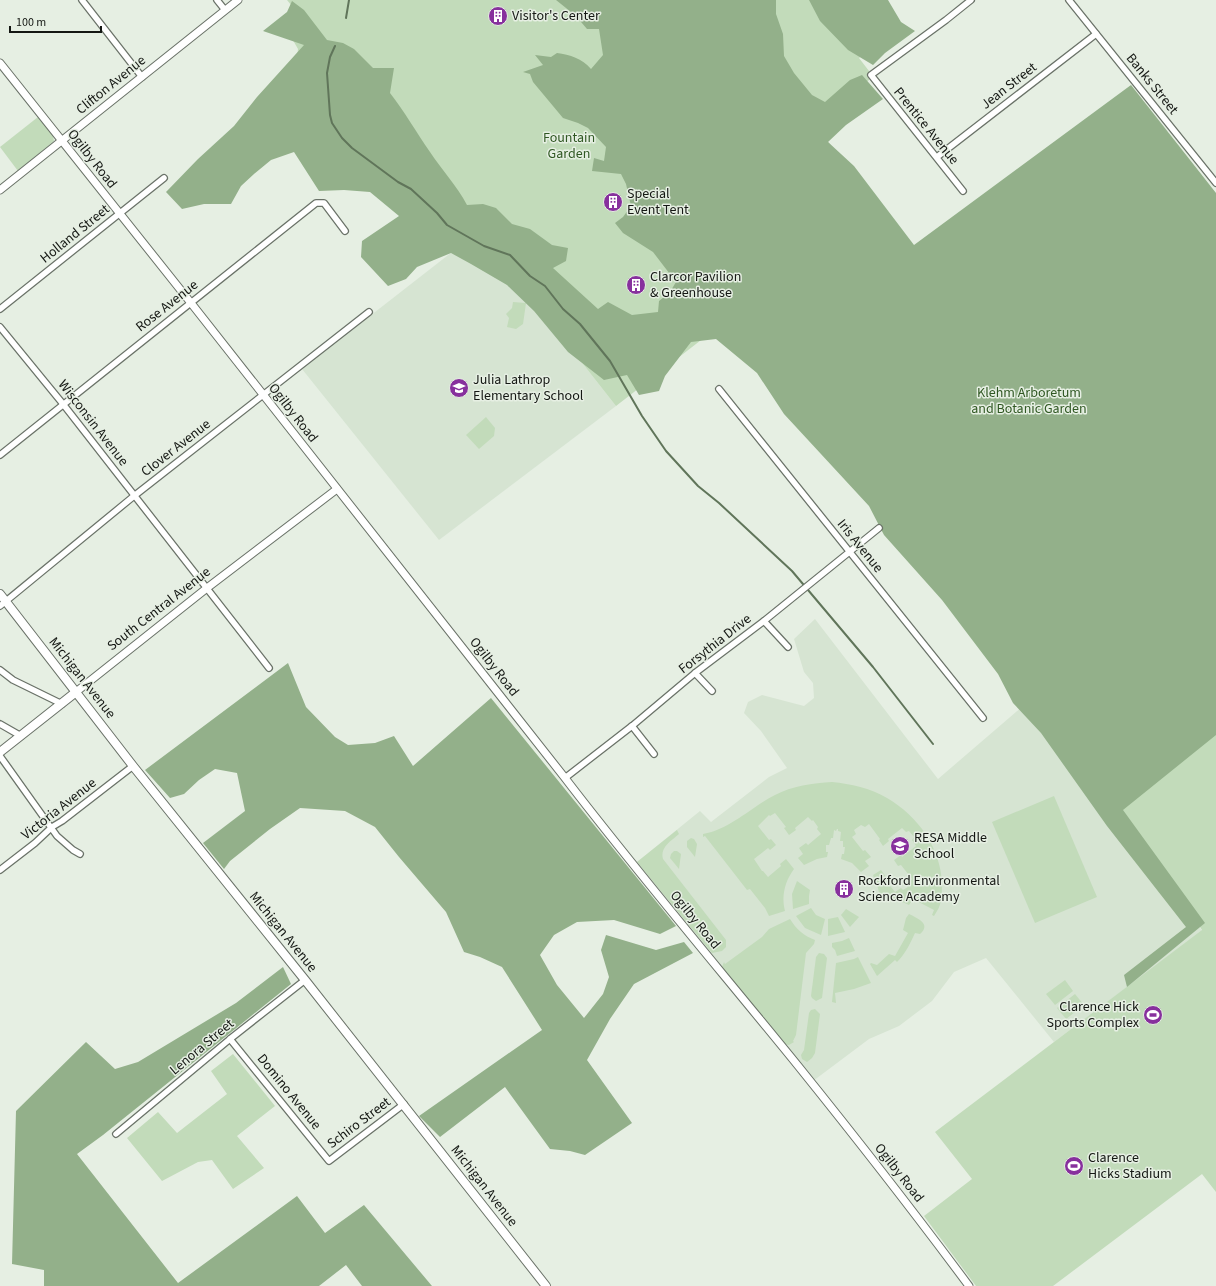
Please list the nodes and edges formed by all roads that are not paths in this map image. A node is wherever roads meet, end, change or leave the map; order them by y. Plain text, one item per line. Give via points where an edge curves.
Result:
1 (82, 0) edge
2 (217, 0) edge
3 (238, 0) edge
4 (971, 0) edge
5 (1070, 0) edge
6 (225, 10) junction
7 (1096, 34) junction
8 (0, 63) edge
9 (142, 77) junction
10 (62, 141) junction
11 (937, 157) junction
12 (164, 178) dead end
13 (1216, 183) edge
14 (0, 190) edge
15 (963, 191) dead end
16 (119, 214) junction
17 (345, 231) dead end
18 (191, 303) junction
19 (0, 309) edge
20 (369, 312) dead end
21 (0, 327) edge
22 (719, 389) dead end
23 (263, 395) junction
24 (63, 404) junction
25 (0, 455) edge
26 (337, 490) junction
27 (134, 496) junction
28 (879, 528) dead end
29 (850, 551) junction
30 (207, 588) junction
31 (0, 594) edge
32 (3, 604) edge
33 (764, 621) junction
34 (788, 647) dead end
35 (269, 668) dead end
36 (0, 670) edge
37 (696, 673) junction
38 (712, 691) dead end
39 (76, 692) junction
40 (62, 704) junction
41 (983, 718) dead end
42 (0, 724) edge
43 (632, 726) junction
44 (21, 736) junction
45 (0, 752) edge
46 (654, 754) dead end
47 (0, 756) edge
48 (133, 766) junction
49 (565, 778) junction
50 (52, 827) junction
51 (80, 854) dead end
52 (0, 870) edge
53 (305, 980) junction
54 (230, 1039) junction
55 (404, 1104) junction
56 (116, 1134) dead end
57 (329, 1161) joint
58 (546, 1286) edge
59 (969, 1286) edge

1 - 9 street
2 - 6 street
3 - 6 street, Clifton Avenue
4 - 11 street, Prentice Avenue via 871,75
5 - 7 street, Banks Street
6 - 9 street, Clifton Avenue
7 - 11 street, Jean Street
7 - 13 street, Banks Street
8 - 10 street, Ogilby Road
9 - 10 street, Clifton Avenue
10 - 14 street, Clifton Avenue
10 - 16 street, Ogilby Road
11 - 15 street, Prentice Avenue
12 - 16 street, Holland Street
16 - 18 street, Ogilby Road
16 - 19 street, Holland Street
17 - 18 street, Rose Avenue via 324,203 316,203
18 - 23 street, Ogilby Road
18 - 24 street, Rose Avenue
20 - 23 street, Clover Avenue
21 - 24 street, Wisconsin Avenue
22 - 29 street, Iris Avenue
23 - 26 street, Ogilby Road
23 - 27 street, Clover Avenue
24 - 25 street, Rose Avenue
24 - 27 street, Wisconsin Avenue
26 - 30 street, South Central Avenue
26 - 49 street, Ogilby Road
27 - 30 street, Wisconsin Avenue
27 - 32 street, Clover Avenue
28 - 29 street, Forsythia Drive
29 - 33 street, Forsythia Drive
29 - 41 street, Iris Avenue
30 - 35 street, Wisconsin Avenue
30 - 39 street, South Central Avenue
31 - 32 main road, Michigan Avenue
32 - 39 main road, Michigan Avenue
33 - 34 street
33 - 37 street, Forsythia Drive
36 - 40 street via 13,680
37 - 38 street
37 - 43 street, Forsythia Drive
39 - 40 main road, South Central Avenue
39 - 48 main road, Michigan Avenue
40 - 44 main road, South Central Avenue
42 - 44 street
43 - 46 street
43 - 49 street, Forsythia Drive
44 - 45 main road, South Central Avenue
47 - 50 street
48 - 50 street, Victoria Avenue
48 - 53 main road, Michigan Avenue
49 - 59 street, Ogilby Road via 806,1075
50 - 51 street via 57,836
50 - 52 street, Victoria Avenue
53 - 54 street, Lenora Street
53 - 55 main road, Michigan Avenue
54 - 56 street, Lenora Street
54 - 57 street, Domino Avenue
55 - 57 street, Schiro Street
55 - 58 main road, Michigan Avenue

